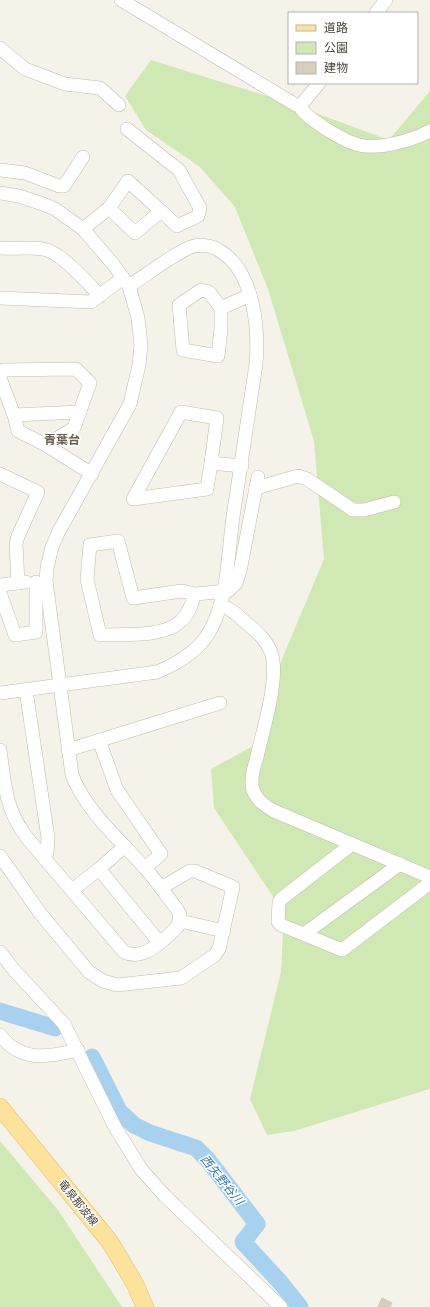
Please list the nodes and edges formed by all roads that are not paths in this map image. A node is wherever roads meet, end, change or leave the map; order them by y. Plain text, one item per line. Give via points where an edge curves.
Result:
1 (121, 0) edge
2 (386, 0) edge
3 (377, 12) edge
4 (0, 48) edge
5 (318, 84) edge
6 (119, 105) dead end
7 (301, 105) junction
8 (127, 129) dead end
9 (430, 131) edge
10 (83, 157) dead end
11 (0, 170) edge
12 (0, 193) edge
13 (109, 208) junction
14 (161, 211) junction
15 (83, 229) junction
16 (0, 248) edge
17 (126, 282) junction
18 (250, 295) junction
19 (100, 296) junction
20 (0, 298) edge
21 (221, 308) junction
22 (0, 377) edge
23 (80, 412) junction
24 (14, 415) junction
25 (46, 445) junction
26 (211, 463) junction
27 (242, 466) junction
28 (0, 474) edge
29 (92, 474) junction
30 (394, 502) dead end
31 (41, 582) junction
32 (18, 583) junction
33 (0, 585) edge
34 (0, 593) edge
35 (194, 594) junction
36 (222, 599) junction
37 (61, 686) junction
38 (26, 690) junction
39 (0, 693) edge
40 (220, 703) dead end
41 (99, 740) junction
42 (0, 750) edge
43 (68, 750) junction
44 (352, 844) junction
45 (125, 846) junction
46 (0, 856) edge
47 (44, 858) junction
48 (400, 864) junction
49 (145, 868) junction
50 (99, 869) junction
51 (430, 877) edge
52 (430, 883) edge
53 (161, 888) junction
54 (72, 890) junction
55 (180, 921) junction
56 (224, 931) junction
57 (304, 934) junction
58 (159, 942) junction
59 (0, 952) edge
60 (0, 1036) edge
61 (78, 1050) junction
62 (0, 1107) edge
63 (145, 1307) edge
64 (281, 1307) edge

1 - 7 street via 292,103
2 - 3 street
4 - 6 street via 25,69 65,84 100,88
5 - 7 street
7 - 9 street via 302,110 330,132 359,145 375,146 412,140
8 - 14 street via 179,170 200,208 198,216 177,226
10 - 11 street via 64,186 25,173
12 - 15 street via 19,196 56,209
13 - 14 street via 135,234
13 - 14 street via 128,181
13 - 15 street
15 - 17 street
16 - 19 street via 44,249 53,252 84,278
17 - 18 street via 183,251 194,246 204,246 215,248 230,258 241,273
17 - 19 street
17 - 29 street via 138,318 141,345 136,384 130,404
18 - 21 street
18 - 27 street via 258,346
19 - 20 street via 91,302
21 - 21 street via 218,356 183,350 179,305 201,290 209,292
22 - 23 street via 3,370 76,369 90,383
22 - 24 street
23 - 24 street
23 - 25 street via 74,428
24 - 25 street via 18,431
25 - 29 street
26 - 26 street via 207,489 133,499 181,412 216,418
26 - 27 street
27 - 36 street
28 - 32 street via 38,492 16,544
29 - 31 street via 52,547
30 - 36 street via 364,510 353,510 307,479 298,476 257,482 236,583
31 - 32 street
31 - 34 street via 36,632 15,635
31 - 37 street
32 - 33 street
35 - 35 street via 182,591 133,598 118,541 90,545 87,579 100,635 164,632 182,621 191,606
35 - 36 street
36 - 37 street via 212,628 204,640 173,665 157,672
36 - 44 street via 230,610 264,639 273,660 268,710 253,774 253,790 266,807 274,812
37 - 38 street
37 - 43 street
38 - 39 street
38 - 47 street via 48,838
40 - 41 street
41 - 43 street
41 - 49 street via 117,790 161,854
42 - 47 street via 6,797 12,814 19,828
43 - 45 street via 75,784
44 - 48 street
44 - 57 street via 279,903 278,922
45 - 49 street
45 - 50 street
46 - 56 street via 40,913 86,968 94,976 111,984 181,978 215,955
47 - 54 street
48 - 51 street
48 - 57 street
49 - 53 street
50 - 54 street
50 - 58 street
52 - 57 street via 342,950
53 - 55 street via 177,908
53 - 56 street via 190,871 229,884 234,890
54 - 58 street via 124,952 135,956 143,954
55 - 56 street
55 - 58 street via 178,926
59 - 61 street via 58,1016
60 - 61 street via 20,1053 30,1056
61 - 64 street via 115,1127 141,1169
62 - 63 main road, 竜泉那波線 via 110,1242 135,1284

